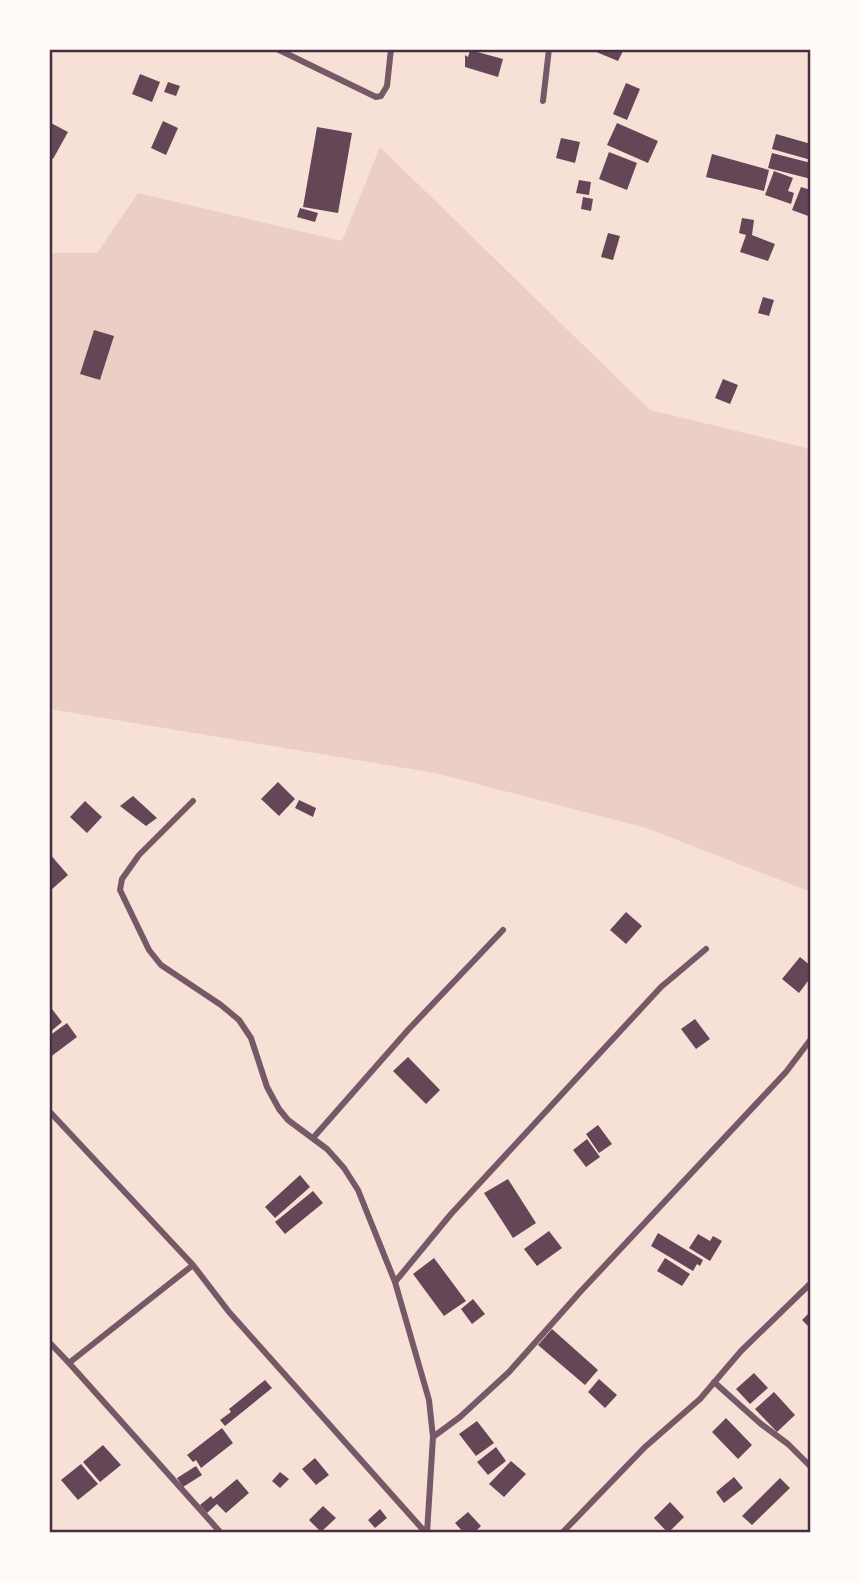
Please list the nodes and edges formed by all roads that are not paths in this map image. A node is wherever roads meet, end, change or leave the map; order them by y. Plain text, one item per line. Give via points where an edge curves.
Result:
1 (277, 49) edge
2 (391, 49) edge
3 (549, 49) edge
4 (543, 101) dead end
5 (193, 801) dead end
6 (503, 930) dead end
7 (706, 949) dead end
8 (811, 1039) edge
9 (49, 1111) edge
10 (313, 1138) junction
11 (193, 1265) junction
12 (395, 1282) junction
13 (811, 1283) edge
14 (49, 1342) edge
15 (69, 1363) junction
16 (714, 1381) junction
17 (433, 1437) junction
18 (811, 1467) edge
19 (221, 1533) edge
20 (427, 1533) edge
21 (562, 1533) edge

1 - 2 street via 376,97 385,93
3 - 4 street
5 - 10 street via 139,855 122,878 120,890 161,965 239,1020 251,1038 279,1109
6 - 10 street
7 - 12 street via 661,987
8 - 17 street via 786,1072 509,1372
9 - 11 street
10 - 12 street via 344,1168 358,1190
11 - 15 street
11 - 20 street via 229,1312
12 - 17 street via 429,1400
13 - 16 street
14 - 15 street
15 - 19 street
16 - 18 street
16 - 21 street
17 - 20 street

